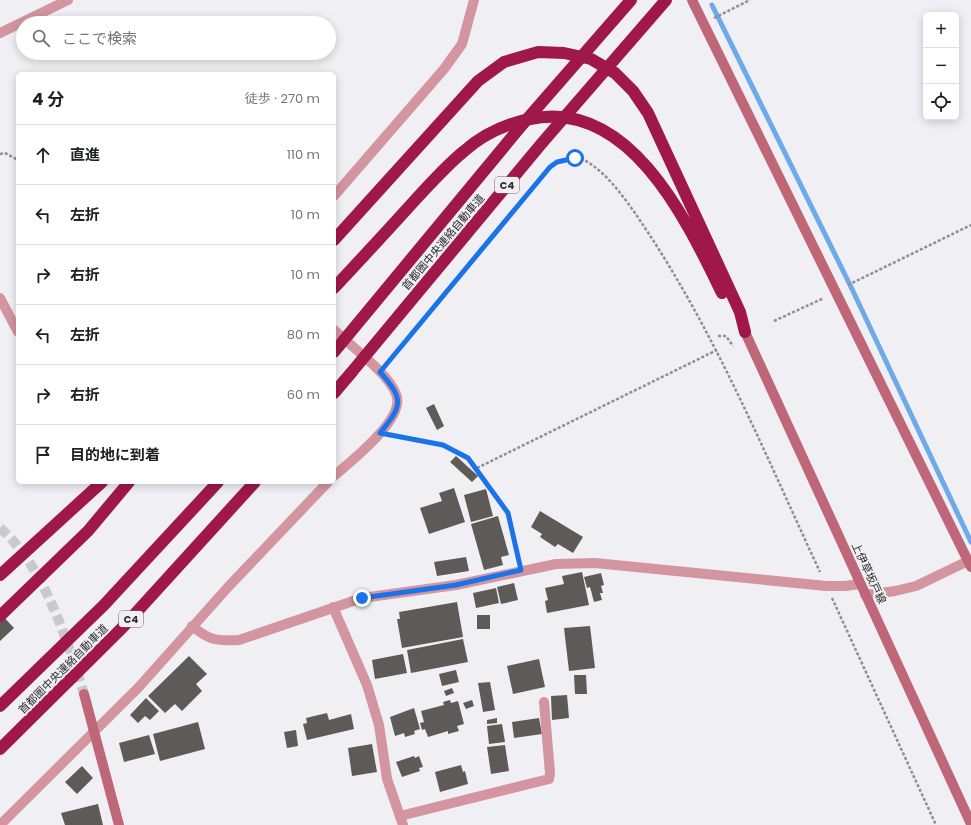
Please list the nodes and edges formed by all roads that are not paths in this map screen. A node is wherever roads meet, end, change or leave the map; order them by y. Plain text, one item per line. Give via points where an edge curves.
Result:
1 (68, 0) edge
2 (474, 0) edge
3 (631, 0) edge
4 (666, 0) edge
5 (692, 0) edge
6 (35, 16) edge
7 (16, 25) edge
8 (0, 33) edge
9 (336, 194) edge
10 (336, 238) edge
11 (336, 286) edge
12 (0, 298) edge
13 (3, 310) edge
14 (16, 329) edge
15 (336, 332) edge
16 (745, 332) junction
17 (336, 350) edge
18 (336, 390) edge
19 (336, 474) edge
20 (100, 484) edge
21 (127, 484) edge
22 (216, 484) edge
23 (253, 484) edge
24 (326, 484) edge
25 (970, 564) edge
26 (0, 575) edge
27 (860, 584) junction
28 (866, 595) junction
29 (333, 607) junction
30 (0, 616) edge
31 (192, 626) junction
32 (84, 694) tunnel mouth
33 (544, 702) dead end
34 (0, 706) edge
35 (95, 731) junction
36 (0, 748) edge
37 (402, 820) edge
38 (971, 824) edge
39 (0, 825) edge
40 (119, 825) edge

1 - 6 street
2 - 9 street via 462,44 444,69
3 - 17 highway, 首都圏中央連絡自動車道 / C4, bridge via 522,125
4 - 18 highway, 首都圏中央連絡自動車道 / C4, bridge via 542,143
5 - 25 street
7 - 8 street
10 - 16 highway via 478,81 504,62 538,52 564,53 591,59 619,77 633,91 648,113 740,312
11 - 16 highway via 463,151 496,130 518,122 553,117 587,123 602,130 628,148 651,172 689,230 733,317
12 - 13 street
13 - 14 street
15 - 19 street via 380,372 397,395 398,405 393,417 380,433
16 - 27 street, 上伊草坂戸線
20 - 26 highway
21 - 30 highway via 88,531
22 - 34 highway, 首都圏中央連絡自動車道 / C4 via 104,605
23 - 36 highway, 首都圏中央連絡自動車道 / C4 via 123,627
24 - 31 street
25 - 28 street via 916,586
27 - 28 street, 上伊草坂戸線
27 - 29 street via 826,586 595,564 556,564 456,585 362,598
28 - 38 street, 上伊草坂戸線
29 - 31 street via 239,640 218,641 205,637
29 - 37 street via 367,685 379,725 387,779
31 - 35 street via 138,688
32 - 35 street
33 - 37 street via 549,779
35 - 39 street
35 - 40 street

